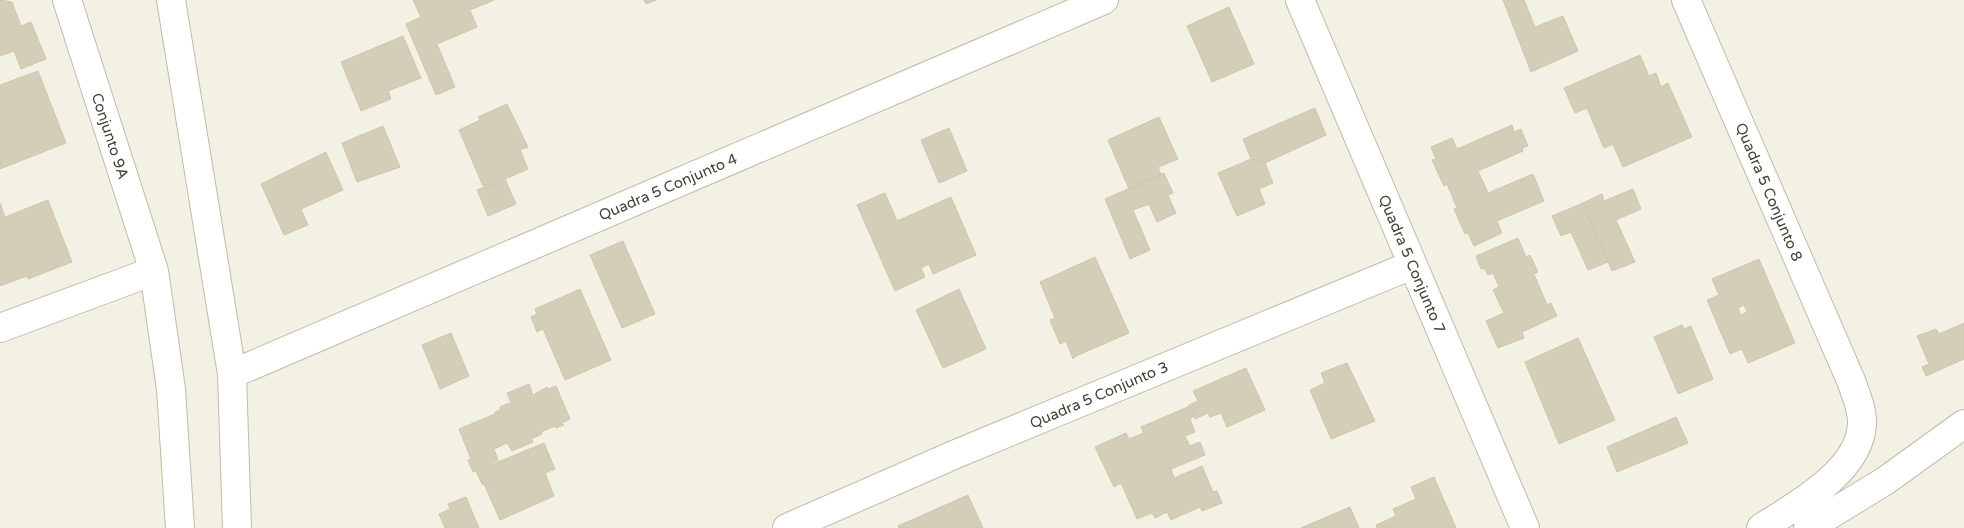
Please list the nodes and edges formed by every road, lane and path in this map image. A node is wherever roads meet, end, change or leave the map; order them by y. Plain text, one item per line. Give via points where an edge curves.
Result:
1 (67, 0) edge
2 (171, 0) edge
3 (1104, 0) edge
4 (1300, 0) edge
5 (1686, 0) edge
6 (1412, 264) junction
7 (154, 271) junction
8 (0, 328) edge
9 (232, 374) junction
10 (1964, 424) edge
11 (180, 528) edge
12 (237, 528) edge
13 (787, 528) edge
14 (1525, 528) edge
15 (1761, 528) edge
16 (1808, 528) edge

1 - 7 street, Conjunto 9A
2 - 9 street
3 - 9 street, Quadra 5 Conjunto 4
4 - 6 street, Quadra 5 Conjunto 7
5 - 15 street, Quadra 5 Conjunto 8 via 1852,383 1862,422 1859,442 1842,467 1811,497
6 - 13 street, Quadra 5 Conjunto 3
6 - 14 street, Quadra 5 Conjunto 7
7 - 8 street
7 - 11 street, Conjunto 9A via 172,389
9 - 12 street
10 - 16 street via 1885,481

